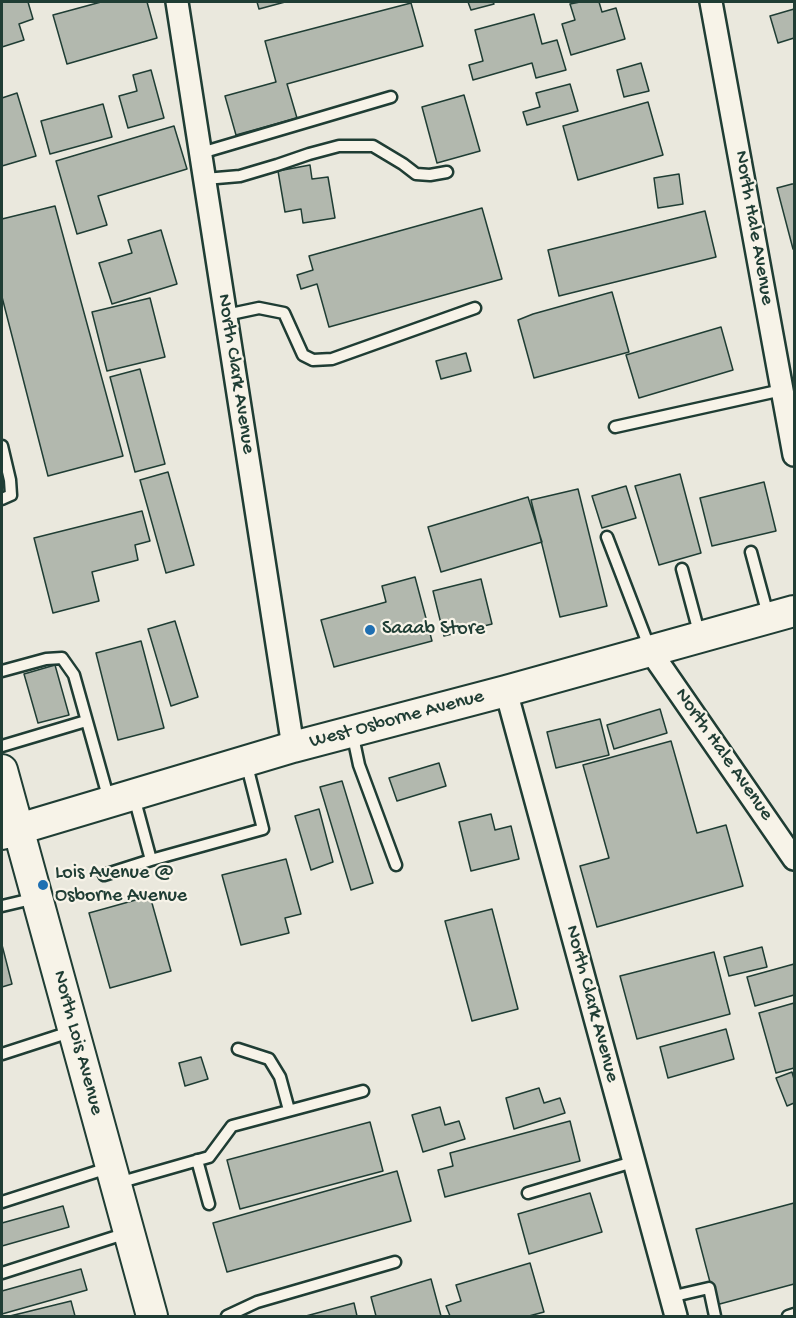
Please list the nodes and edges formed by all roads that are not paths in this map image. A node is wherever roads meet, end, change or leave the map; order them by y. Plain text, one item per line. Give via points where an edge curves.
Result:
1 (177, 2) edge
2 (711, 2) edge
3 (391, 97) dead end
4 (201, 153) junction
5 (447, 172) dead end
6 (205, 179) junction
7 (475, 308) dead end
8 (226, 315) junction
9 (782, 390) junction
10 (615, 427) dead end
11 (2, 446) edge
12 (795, 455) edge
13 (2, 499) edge
14 (607, 537) dead end
15 (751, 552) dead end
16 (682, 569) dead end
17 (782, 615) edge
18 (700, 638) junction
19 (651, 651) junction
20 (2, 671) edge
21 (506, 692) junction
22 (86, 721) junction
23 (352, 732) junction
24 (2, 746) edge
25 (293, 747) junction
26 (246, 761) junction
27 (2, 770) edge
28 (121, 798) junction
29 (10, 831) edge
30 (795, 859) edge
31 (152, 860) junction
32 (396, 865) dead end
33 (104, 874) dead end
34 (37, 898) junction
35 (2, 906) edge
36 (74, 1031) junction
37 (238, 1049) dead end
38 (2, 1053) edge
39 (363, 1091) dead end
40 (289, 1110) junction
41 (197, 1160) junction
42 (633, 1162) junction
43 (113, 1175) junction
44 (528, 1193) dead end
45 (2, 1202) edge
46 (209, 1204) dead end
47 (129, 1232) junction
48 (395, 1262) dead end
49 (2, 1273) edge
50 (673, 1307) edge
51 (795, 1314) edge
52 (152, 1317) edge
53 (227, 1317) edge
54 (715, 1317) edge
55 (788, 1317) edge

1 - 4 street, North Clark Avenue
2 - 9 street, North Hale Avenue
3 - 4 lane
4 - 6 street, North Clark Avenue
5 - 6 lane via 416,174 373,146 339,146 240,176
6 - 8 street, North Clark Avenue
7 - 8 lane via 332,359 313,360 303,355 284,313 259,308
8 - 25 street, North Clark Avenue
9 - 10 lane
9 - 12 street, North Hale Avenue
11 - 13 lane via 11,495
14 - 19 lane
15 - 17 lane
16 - 18 lane
17 - 18 street, West Osborne Avenue
18 - 19 street, West Osborne Avenue
19 - 21 street, West Osborne Avenue
19 - 30 street, North Hale Avenue
20 - 22 lane via 62,658 74,675
21 - 23 street, West Osborne Avenue
21 - 42 street, North Clark Avenue
22 - 24 lane
22 - 28 lane
23 - 25 street, West Osborne Avenue
23 - 32 lane via 362,773
25 - 26 street, West Osborne Avenue
26 - 28 street, West Osborne Avenue
26 - 31 lane via 263,829
27 - 29 street, North Lois Avenue
28 - 29 street, West Osborne Avenue
28 - 31 lane
29 - 34 street, North Lois Avenue
31 - 33 lane
34 - 35 lane
34 - 36 street, North Lois Avenue
36 - 38 lane
36 - 43 street, North Lois Avenue
37 - 40 lane via 269,1059 280,1077
39 - 40 lane
40 - 41 lane via 232,1126 209,1156
41 - 43 lane
41 - 46 lane
42 - 44 lane
42 - 50 street, North Clark Avenue
43 - 45 lane
43 - 47 street, North Lois Avenue
47 - 49 lane
47 - 52 street, North Lois Avenue
48 - 53 lane via 258,1302
50 - 54 lane via 709,1288
51 - 55 lane

